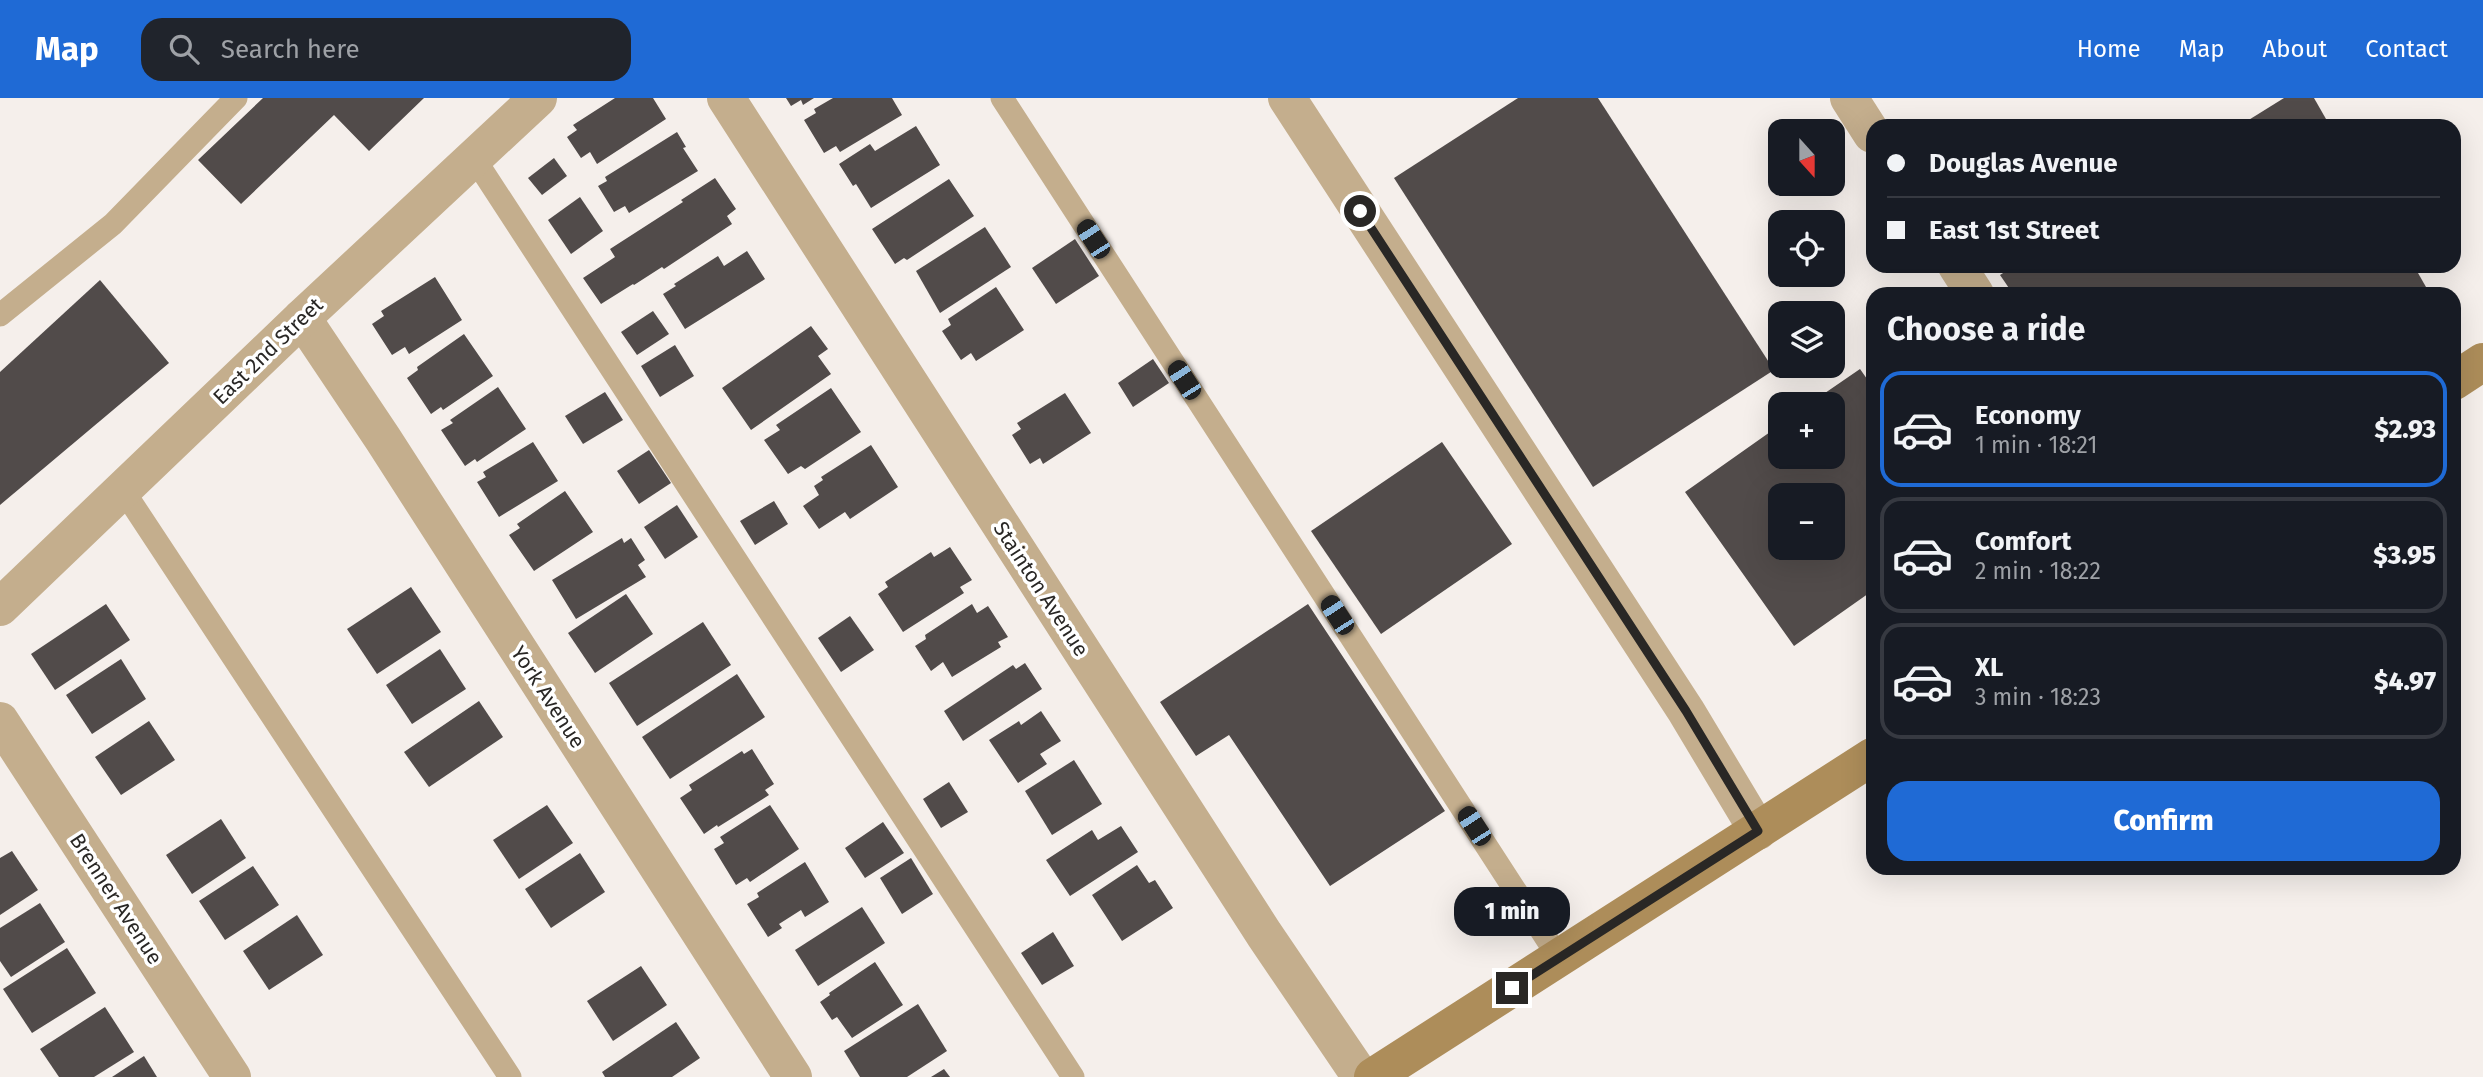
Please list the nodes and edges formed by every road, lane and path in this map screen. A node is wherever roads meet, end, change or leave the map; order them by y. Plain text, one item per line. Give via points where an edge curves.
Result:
1 (236, 98) edge
2 (538, 98) edge
3 (726, 98) edge
4 (1002, 98) edge
5 (1287, 98) edge
6 (1849, 98) edge
7 (1866, 125) edge
8 (474, 158) junction
9 (0, 315) edge
10 (302, 318) junction
11 (2483, 362) edge
12 (2461, 376) edge
13 (123, 490) junction
14 (0, 607) edge
15 (0, 721) edge
16 (1866, 761) edge
17 (1758, 831) junction
18 (1559, 958) junction
19 (232, 1077) edge
20 (510, 1077) edge
21 (793, 1077) edge
22 (1073, 1077) edge
23 (1361, 1077) edge
24 (1373, 1077) edge

1 - 9 lane via 113,224
2 - 8 street, East 2nd Street
3 - 23 street, Stainton Avenue via 1249,911
4 - 18 lane
5 - 17 street via 1686,711
6 - 7 street
8 - 10 street, East 2nd Street
8 - 22 lane
10 - 13 street, East 2nd Street
10 - 21 street, York Avenue
11 - 12 main road
13 - 14 street, East 2nd Street
13 - 20 lane
15 - 19 street, Brenner Avenue
16 - 17 main road
17 - 18 main road
18 - 24 main road

